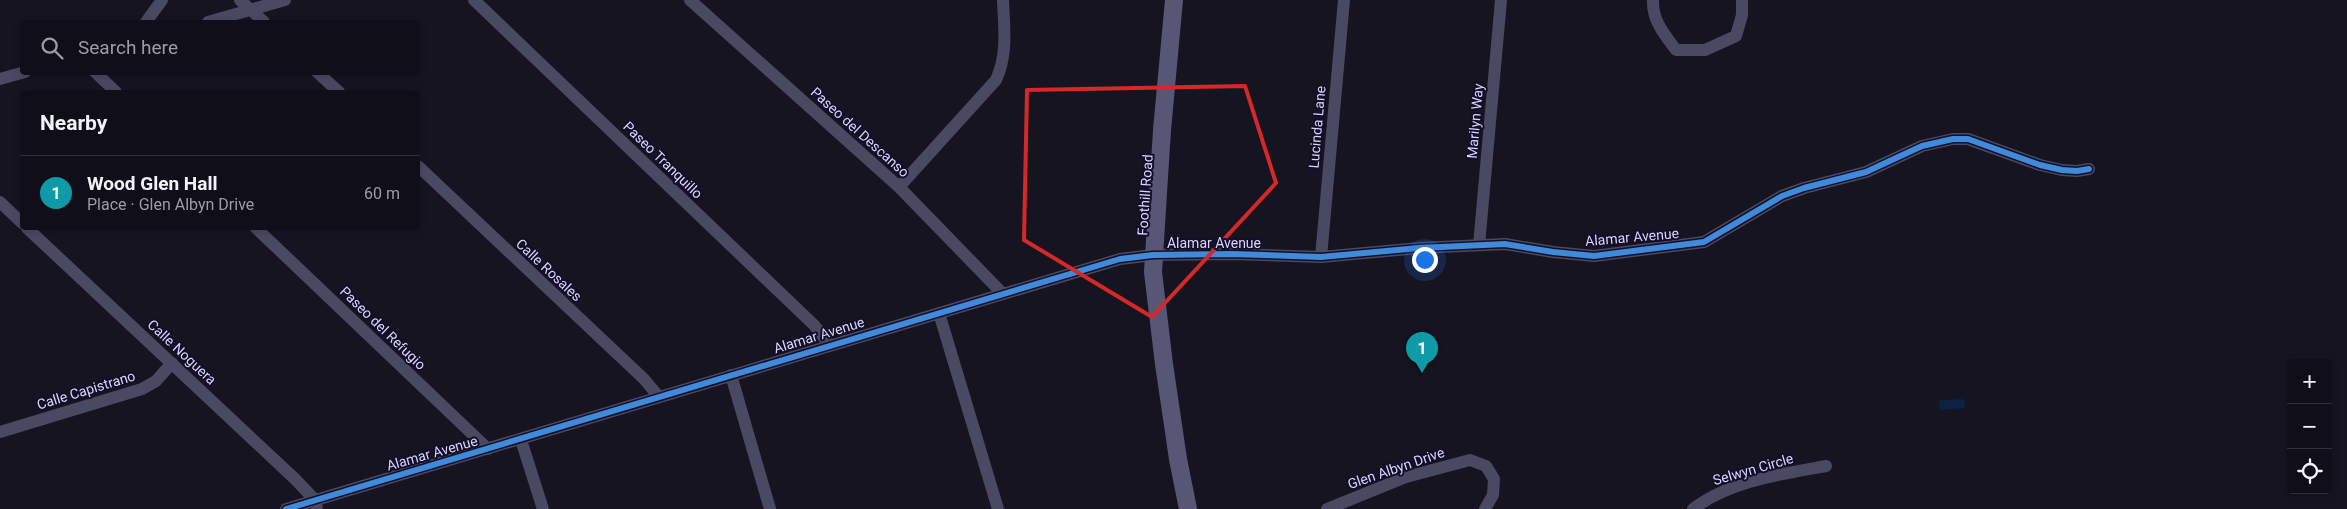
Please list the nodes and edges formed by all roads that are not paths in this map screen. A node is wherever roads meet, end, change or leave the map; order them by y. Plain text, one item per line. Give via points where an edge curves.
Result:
1 (162, 0) edge
2 (240, 0) edge
3 (286, 0) edge
4 (474, 0) edge
5 (690, 0) edge
6 (1003, 0) edge
7 (1174, 0) edge
8 (1344, 0) edge
9 (1501, 0) edge
10 (1653, 0) edge
11 (1742, 0) edge
12 (250, 10) junction
13 (147, 20) edge
14 (215, 20) edge
15 (262, 20) edge
16 (20, 73) edge
17 (98, 75) edge
18 (321, 75) edge
19 (0, 79) edge
20 (114, 90) edge
21 (337, 90) edge
22 (420, 168) edge
23 (2089, 168) dead end
24 (899, 187) junction
25 (0, 202) edge
26 (20, 221) edge
27 (30, 230) edge
28 (258, 230) edge
29 (1479, 245) junction
30 (1153, 255) junction
31 (1321, 257) junction
32 (1003, 294) junction
33 (939, 313) junction
34 (829, 344) junction
35 (172, 363) junction
36 (731, 375) junction
37 (659, 397) junction
38 (0, 432) edge
39 (521, 440) junction
40 (488, 449) junction
41 (1826, 466) dead end
42 (316, 505) edge
43 (286, 509) edge
44 (543, 509) edge
45 (770, 509) edge
46 (998, 509) edge
47 (1188, 509) edge
48 (1327, 509) edge
49 (1485, 509) edge
50 (1693, 509) edge

1 - 13 street
2 - 12 street
3 - 12 street
4 - 34 street, Paseo Tranquillo
5 - 24 street, Paseo del Descanso
6 - 24 street via 1005,46 1002,68 996,80
7 - 30 main road, Foothill Road
8 - 31 street, Lucinda Lane
9 - 29 street, Marilyn Way
10 - 11 street via 1652,11 1660,29 1676,50 1705,50 1736,36
12 - 14 street
12 - 15 street
16 - 19 street
17 - 20 street
18 - 21 street
22 - 37 street, Calle Rosales
23 - 29 street, Alamar Avenue via 2077,172 2062,170 1968,139 1953,139 1922,146 1866,172 1782,196 1704,242 1594,256 1506,244
24 - 32 street, Paseo del Descanso
25 - 26 street
27 - 35 street, Calle Noguera
28 - 40 street, Paseo del Refugio
29 - 31 street, Alamar Avenue
30 - 31 street, Alamar Avenue
30 - 32 street, Alamar Avenue via 1120,258
30 - 47 main road, Foothill Road via 1164,364
32 - 33 street, Alamar Avenue
33 - 34 street, Alamar Avenue
33 - 46 street
34 - 36 street, Alamar Avenue
35 - 38 street, Calle Capistrano via 156,381 142,389
35 - 42 street, Calle Noguera
36 - 37 street, Alamar Avenue
36 - 45 street
37 - 39 street, Alamar Avenue
39 - 40 street, Alamar Avenue
39 - 44 street
40 - 42 street, Alamar Avenue
41 - 50 street, Selwyn Circle via 1745,484 1713,495
42 - 43 street, Alamar Avenue
48 - 49 street, Glen Albyn Drive via 1406,477 1470,460 1486,466 1494,479 1493,495

